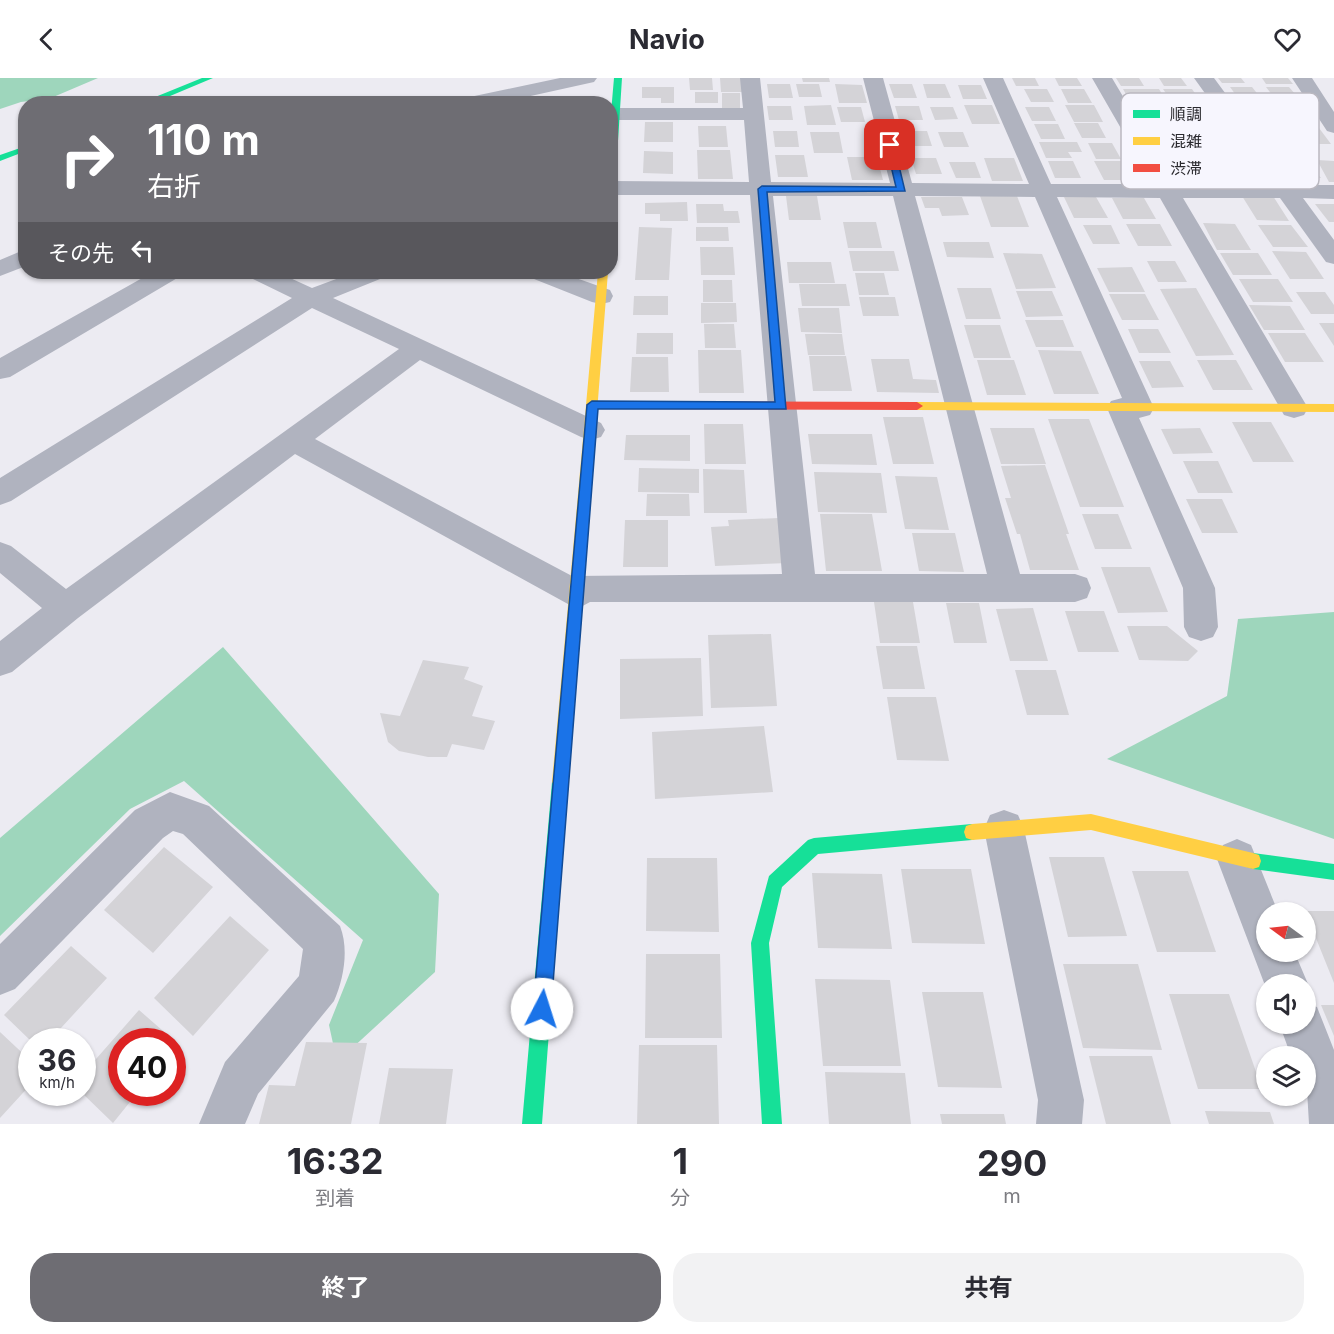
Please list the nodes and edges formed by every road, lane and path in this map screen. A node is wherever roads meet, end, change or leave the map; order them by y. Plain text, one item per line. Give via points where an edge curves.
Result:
1 (209, 78) edge
2 (587, 78) edge
3 (618, 78) edge
4 (750, 78) edge
5 (873, 78) edge
6 (993, 78) edge
7 (1102, 78) edge
8 (1204, 78) edge
9 (1302, 78) edge
10 (1215, 93) edge
11 (1312, 93) edge
12 (163, 96) edge
13 (503, 96) edge
14 (616, 96) edge
15 (1319, 104) edge
16 (1121, 111) edge
17 (618, 114) edge
18 (754, 114) junction
19 (1334, 127) edge
20 (18, 151) edge
21 (0, 158) edge
22 (618, 188) edge
23 (762, 189) junction
24 (902, 189) junction
25 (1286, 189) edge
26 (1041, 190) junction
27 (1168, 191) junction
28 (1288, 192) junction
29 (1334, 192) edge
30 (1334, 257) edge
31 (18, 260) edge
32 (0, 269) edge
33 (158, 279) edge
34 (273, 279) edge
35 (358, 279) edge
36 (556, 279) edge
37 (602, 279) edge
38 (601, 296) junction
39 (311, 297) junction
40 (417, 349) junction
41 (0, 370) edge
42 (782, 406) junction
43 (958, 407) junction
44 (1131, 408) junction
45 (1294, 408) junction
46 (1334, 408) edge
47 (592, 418) junction
48 (292, 440) junction
49 (0, 493) edge
50 (0, 555) edge
51 (1007, 588) junction
52 (1075, 588) dead end
53 (800, 589) junction
54 (577, 592) junction
55 (66, 608) junction
56 (1201, 627) dead end
57 (0, 661) edge
58 (1004, 829) junction
59 (1237, 859) junction
60 (1334, 872) edge
61 (1256, 907) edge
62 (0, 974) edge
63 (1305, 1034) edge
64 (222, 1124) edge
65 (532, 1124) edge
66 (772, 1124) edge
67 (1059, 1124) edge
68 (1332, 1124) edge

1 - 12 street
2 - 13 street
3 - 14 street
4 - 18 street
5 - 24 street
6 - 26 street
7 - 16 street
8 - 10 street
9 - 11 street
15 - 19 street
17 - 18 street
18 - 23 street
20 - 21 street
22 - 23 street
23 - 24 street
23 - 42 street
24 - 26 street
24 - 43 street
25 - 28 street
26 - 27 street
26 - 44 street
27 - 28 street
27 - 45 street
28 - 29 street
28 - 30 street
31 - 32 street
33 - 41 street
34 - 39 street
35 - 39 street
36 - 38 street
37 - 38 street
38 - 47 street
39 - 40 street
39 - 49 street
40 - 47 street
40 - 48 street
42 - 43 street
42 - 47 street
42 - 53 street
43 - 44 street
43 - 51 street
44 - 45 street
44 - 56 street via 1199,588
45 - 46 street
47 - 54 street
48 - 54 street
48 - 55 street
50 - 55 street
51 - 52 street
51 - 53 street
53 - 54 street
54 - 65 street
55 - 57 street
58 - 59 street via 1091,822
58 - 66 street via 814,846 776,882 760,943
58 - 67 street via 1061,1100
59 - 60 street
59 - 61 street
62 - 64 street via 149,824 170,811 195,819 325,941 319,986 241,1078
63 - 68 street via 1332,1103

